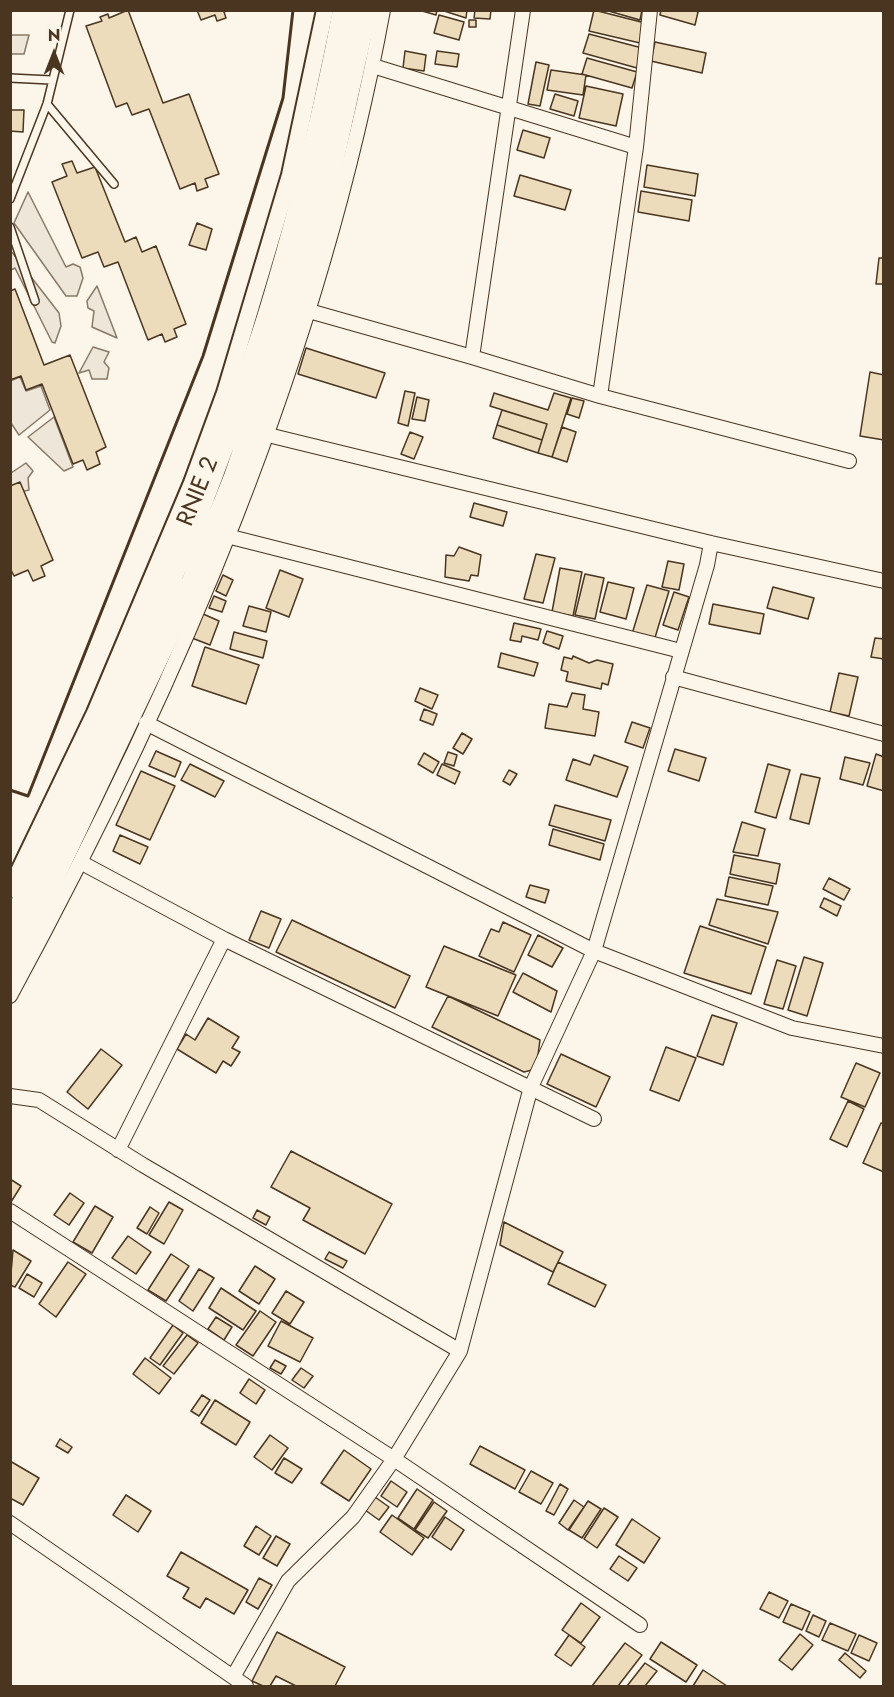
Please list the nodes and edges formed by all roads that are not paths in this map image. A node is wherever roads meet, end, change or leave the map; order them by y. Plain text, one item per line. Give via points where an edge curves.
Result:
1 (70, 10) edge
2 (325, 10) edge
3 (344, 10) edge
4 (366, 10) edge
5 (383, 10) edge
6 (523, 10) edge
7 (650, 10) edge
8 (373, 66) junction
9 (10, 78) edge
10 (51, 80) junction
11 (47, 104) junction
12 (508, 108) junction
13 (636, 147) junction
14 (114, 183) dead end
15 (10, 199) edge
16 (10, 227) edge
17 (35, 301) dead end
18 (309, 311) junction
19 (472, 357) junction
20 (600, 396) junction
21 (268, 435) junction
22 (849, 461) dead end
23 (227, 536) junction
24 (711, 543) junction
25 (884, 581) edge
26 (681, 651) junction
27 (673, 677) junction
28 (146, 723) junction
29 (884, 734) edge
30 (82, 863) junction
31 (10, 890) edge
32 (10, 928) edge
33 (224, 939) junction
34 (594, 951) junction
35 (10, 968) edge
36 (10, 996) edge
37 (884, 1046) edge
38 (531, 1087) junction
39 (10, 1096) edge
40 (594, 1119) dead end
41 (118, 1150) junction
42 (10, 1211) edge
43 (460, 1351) junction
44 (394, 1459) junction
45 (10, 1523) edge
46 (640, 1625) dead end
47 (233, 1677) junction
48 (246, 1686) edge

1 - 10 lane
2 - 31 street via 290,175 225,393 95,713
3 - 32 highway, RNIE 2 / RNIE 2 via 277,289 237,408 178,564 119,700
4 - 35 highway, RNIE 2 / RNIE 2 via 327,185 296,301 236,477 192,584
5 - 8 street
6 - 12 street
7 - 13 street
8 - 12 street
8 - 18 street via 344,190
9 - 10 lane
10 - 11 lane
11 - 14 lane
11 - 15 lane
12 - 13 street
12 - 19 street
13 - 20 street
16 - 17 lane
18 - 19 street
18 - 21 street
19 - 20 street
20 - 22 street
21 - 23 street
21 - 24 street
23 - 26 street
23 - 28 street
24 - 25 street
24 - 26 street
26 - 27 street
27 - 29 street
27 - 34 street
28 - 30 street
28 - 34 street
30 - 33 street
30 - 36 street
33 - 38 street
33 - 41 street
34 - 37 street via 792,1028
34 - 38 street
38 - 40 street
38 - 43 street
39 - 41 street via 39,1100
41 - 43 street
42 - 44 street
43 - 44 street
44 - 46 street
44 - 47 street via 353,1517 288,1581
45 - 47 street
47 - 48 street

